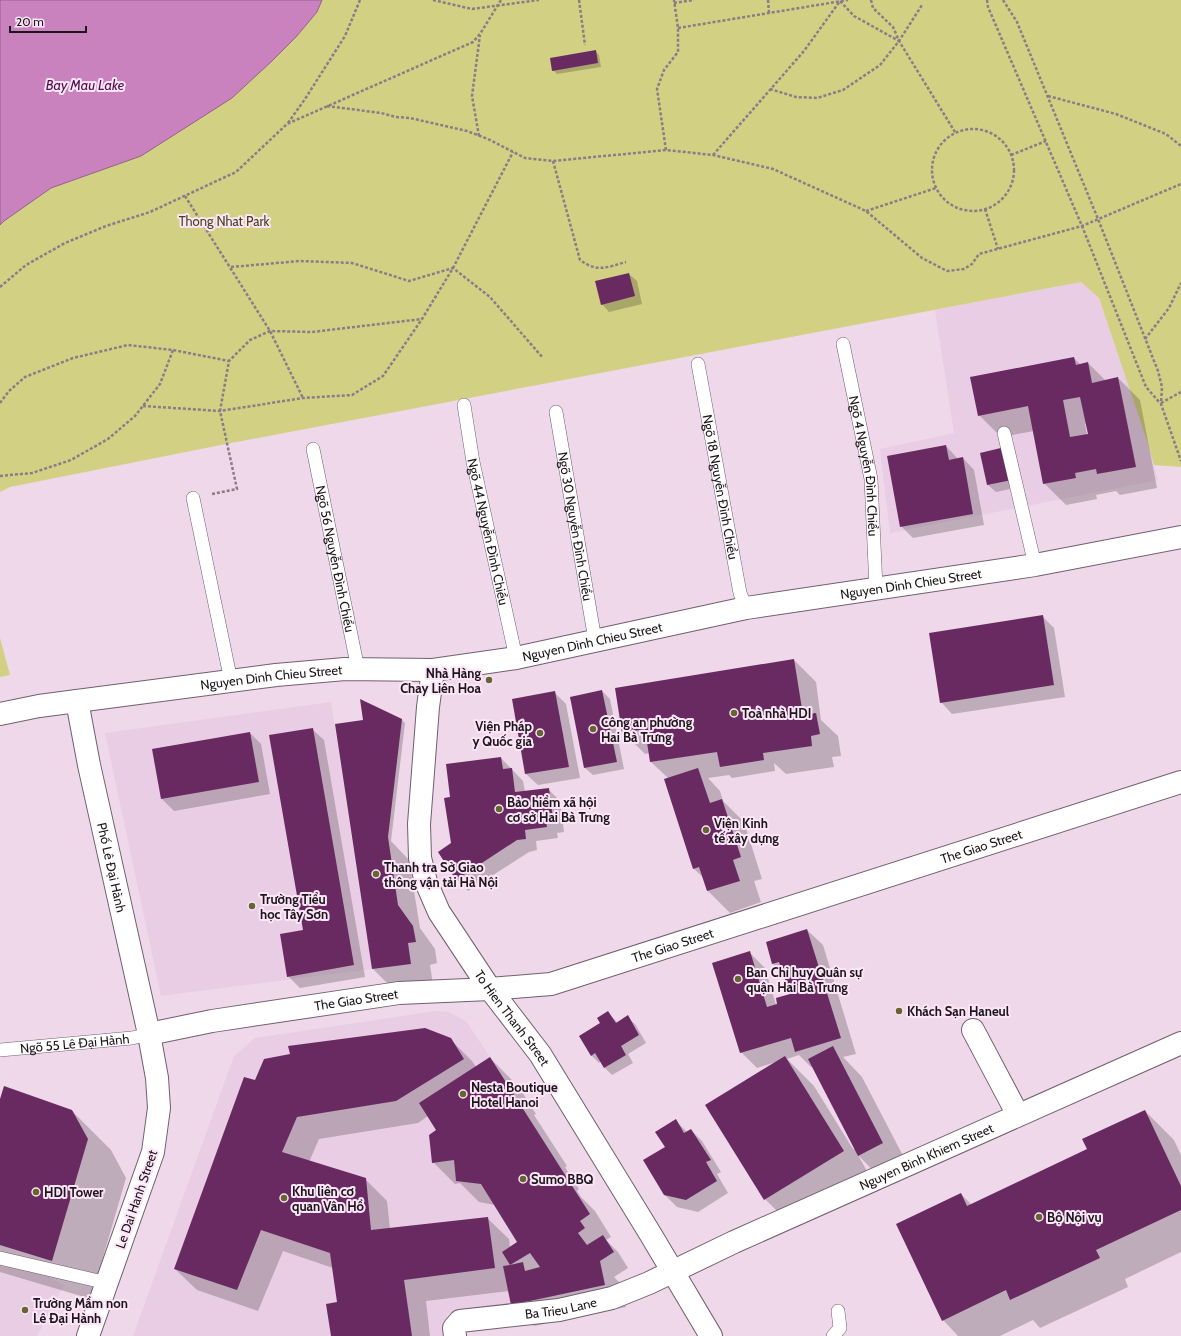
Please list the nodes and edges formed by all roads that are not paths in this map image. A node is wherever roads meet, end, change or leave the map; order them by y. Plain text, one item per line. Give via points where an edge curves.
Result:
1 (843, 344) dead end
2 (698, 364) dead end
3 (464, 404) dead end
4 (556, 412) dead end
5 (1004, 433) dead end
6 (313, 449) dead end
7 (193, 498) road end
8 (1181, 537) edge
9 (1035, 564) junction
10 (876, 588) junction
11 (746, 608) junction
12 (595, 640) junction
13 (516, 658) junction
14 (358, 669) junction
15 (433, 670) junction
16 (231, 681) junction
17 (77, 701) junction
18 (0, 714) edge
19 (1181, 782) edge
20 (490, 989) junction
21 (972, 1030) dead end
22 (149, 1034) junction
23 (1181, 1043) edge
24 (0, 1050) edge
25 (1018, 1115) junction
26 (0, 1258) edge
27 (673, 1271) junction
28 (107, 1283) junction
29 (838, 1310) dead end
30 (839, 1333) edge
31 (88, 1336) edge
32 (455, 1336) edge
33 (711, 1336) edge

1 - 10 lane, Ngõ 4 Nguyễn Đình Chiểu via 872,479
2 - 11 lane, Ngõ 18 Nguyễn Đình Chiểu via 740,592
3 - 13 lane, Ngõ 44 Nguyễn Đình Chiểu via 475,469
4 - 12 lane, Ngõ 30 Nguyễn Đình Chiểu
5 - 9 lane
6 - 14 lane, Ngõ 56 Nguyễn Đình Chiểu
7 - 16 lane
8 - 9 street, Nguyen Dinh Chieu Street
9 - 10 street, Nguyen Dinh Chieu Street
10 - 11 street, Nguyen Dinh Chieu Street
11 - 12 street, Nguyen Dinh Chieu Street
12 - 13 street, Nguyen Dinh Chieu Street
13 - 15 street, Nguyen Dinh Chieu Street
14 - 15 street, Nguyen Dinh Chieu Street
14 - 16 street, Nguyen Dinh Chieu Street
15 - 20 street, To Hien Thanh Street via 419,824 420,858 426,882 439,912
16 - 17 street, Nguyen Dinh Chieu Street
17 - 18 street, Nguyen Dinh Chieu Street
17 - 22 street, Phố Lê Đại Hành
19 - 20 street, The Giao Street via 551,984
20 - 22 street, The Giao Street via 400,993
20 - 27 street, To Hien Thanh Street via 540,1054
21 - 25 street
22 - 24 lane, Ngõ 55 Lê Đại Hành via 132,1038
22 - 28 street, Le Dai Hanh Street via 157,1078 159,1108 153,1152
23 - 25 street, Nguyen Binh Khiem Street
25 - 27 street, Nguyen Binh Khiem Street
26 - 28 lane
27 - 32 street, Ba Trieu Lane via 612,1298 559,1310 460,1322 454,1328
27 - 33 street, To Hien Thanh Street
28 - 31 street, Le Dai Hanh Street
29 - 30 lane

